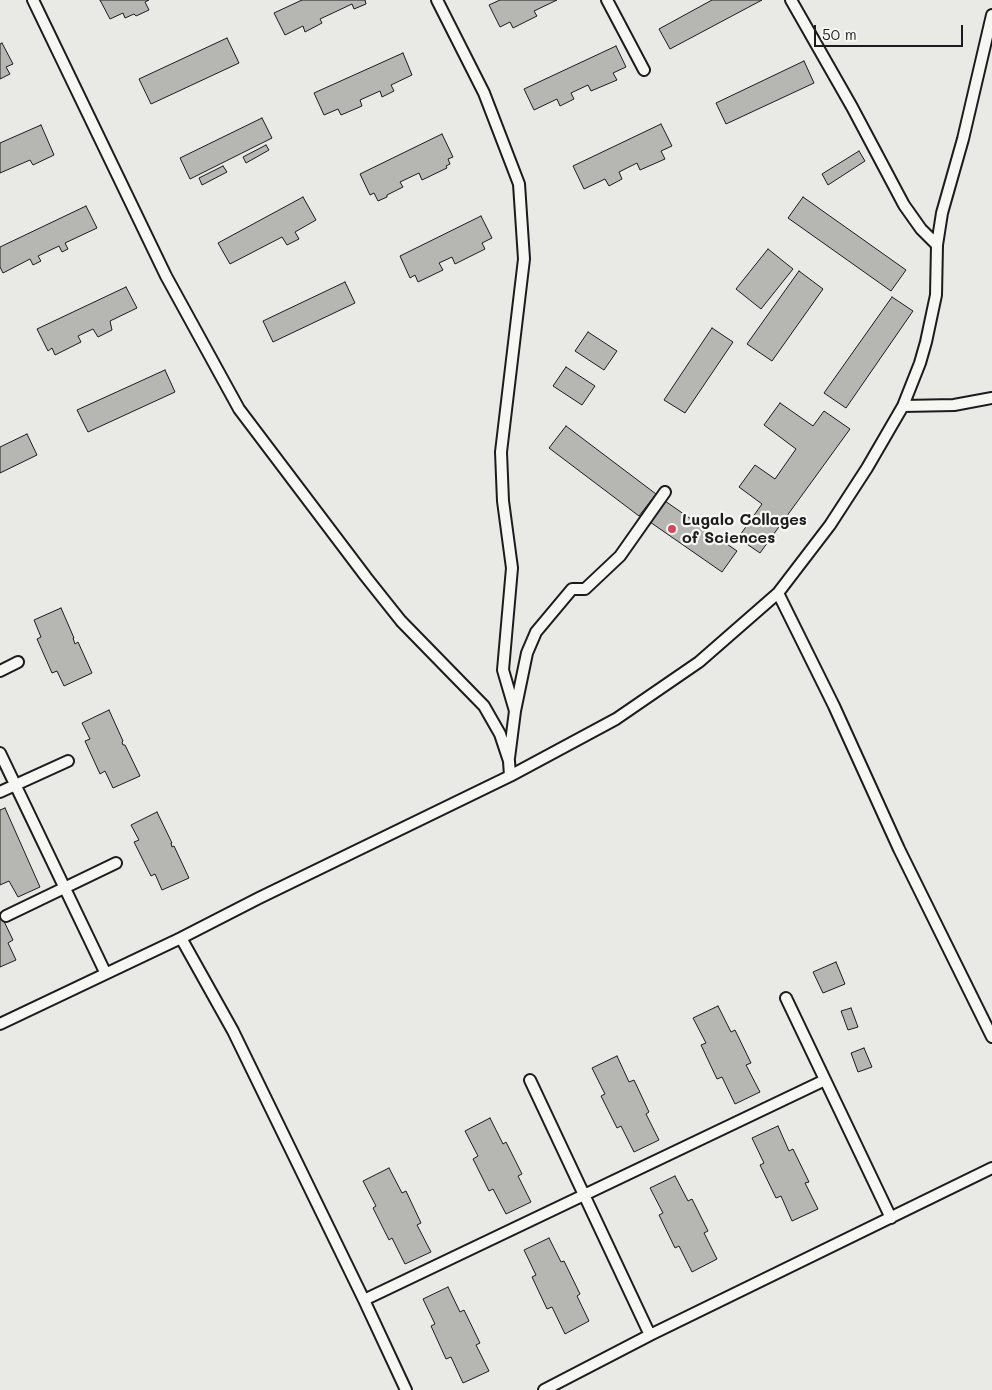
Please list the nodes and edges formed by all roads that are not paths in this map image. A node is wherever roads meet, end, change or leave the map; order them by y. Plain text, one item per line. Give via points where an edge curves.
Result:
1 (33, 0) edge
2 (437, 0) edge
3 (607, 0) edge
4 (791, 0) edge
5 (992, 15) edge
6 (644, 70) dead end
7 (937, 245) junction
8 (992, 398) edge
9 (902, 406) junction
10 (665, 492) dead end
11 (778, 593) junction
12 (18, 662) dead end
13 (0, 671) edge
14 (515, 711) junction
15 (0, 753) edge
16 (68, 761) dead end
17 (509, 761) junction
18 (510, 776) junction
19 (15, 785) junction
20 (0, 792) edge
21 (116, 863) dead end
22 (65, 888) junction
23 (6, 916) dead end
24 (181, 938) junction
25 (105, 972) junction
26 (786, 998) dead end
27 (0, 1024) edge
28 (992, 1036) edge
29 (530, 1080) dead end
30 (825, 1080) junction
31 (992, 1168) edge
32 (585, 1195) junction
33 (891, 1218) junction
34 (364, 1300) junction
35 (650, 1335) junction
36 (406, 1390) edge
37 (544, 1390) edge

1 - 17 lane via 166,276 239,410 401,620 484,706 500,734
2 - 14 lane via 484,93 519,184 524,259 501,452 502,501 512,568 503,670
3 - 6 lane
4 - 7 lane via 904,205
5 - 7 lane via 942,213
7 - 9 lane via 936,295 926,342
8 - 9 lane via 954,406
9 - 11 lane via 830,525
10 - 14 lane via 620,556 585,589 572,589 536,632 527,653
11 - 18 lane via 699,662 616,719
11 - 28 lane
12 - 13 lane
14 - 17 lane
15 - 19 lane
16 - 19 lane
17 - 18 lane
18 - 24 lane
19 - 20 lane
19 - 22 lane
21 - 22 lane
22 - 23 lane
22 - 25 lane
24 - 25 lane
24 - 34 lane via 233,1031
25 - 27 lane
26 - 30 lane
29 - 32 lane
30 - 32 lane
30 - 33 lane
31 - 33 lane
32 - 34 lane
32 - 35 lane
33 - 35 lane
34 - 36 lane
35 - 37 lane

